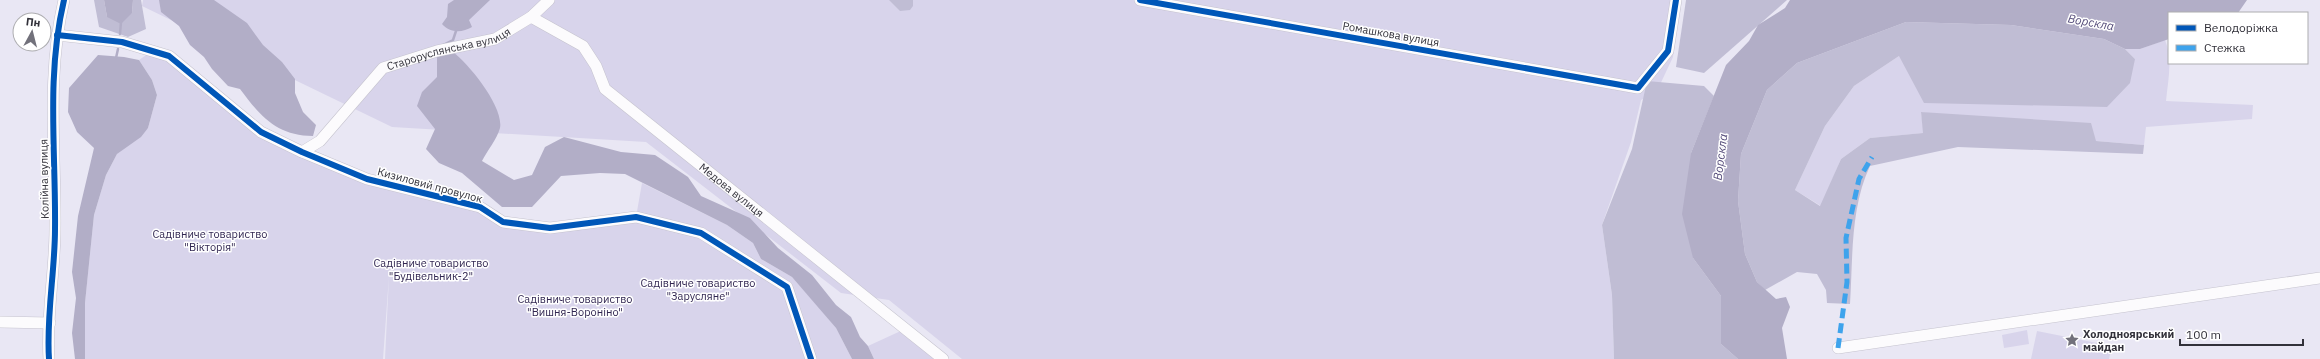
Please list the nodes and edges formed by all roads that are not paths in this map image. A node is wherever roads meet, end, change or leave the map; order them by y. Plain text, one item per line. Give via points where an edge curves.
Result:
1 (64, 0) edge
2 (549, 0) edge
3 (1140, 0) edge
4 (1676, 0) edge
5 (531, 17) junction
6 (57, 35) junction
7 (302, 152) junction
8 (2320, 278) edge
9 (0, 322) edge
10 (50, 323) junction
11 (1838, 348) dead end
12 (49, 359) edge
13 (811, 359) edge
14 (943, 359) edge

1 - 6 street, Колійна вулиця
2 - 5 street, Староруслянська вулиця
3 - 4 street, Ромашкова вулиця via 1638,88 1668,51
5 - 7 street, Староруслянська вулиця via 495,39 437,51 383,68 320,141
5 - 14 street, Медова вулиця via 583,46 596,66 605,89
6 - 7 street, Кизиловий провулок via 122,42 169,56 261,132
6 - 10 street, Колійна вулиця via 52,95 56,182
7 - 13 street, Кизиловий провулок via 367,178 480,208 503,222 550,228 636,217 701,233 787,287
8 - 11 street
9 - 10 street
10 - 12 street, Колійна вулиця

